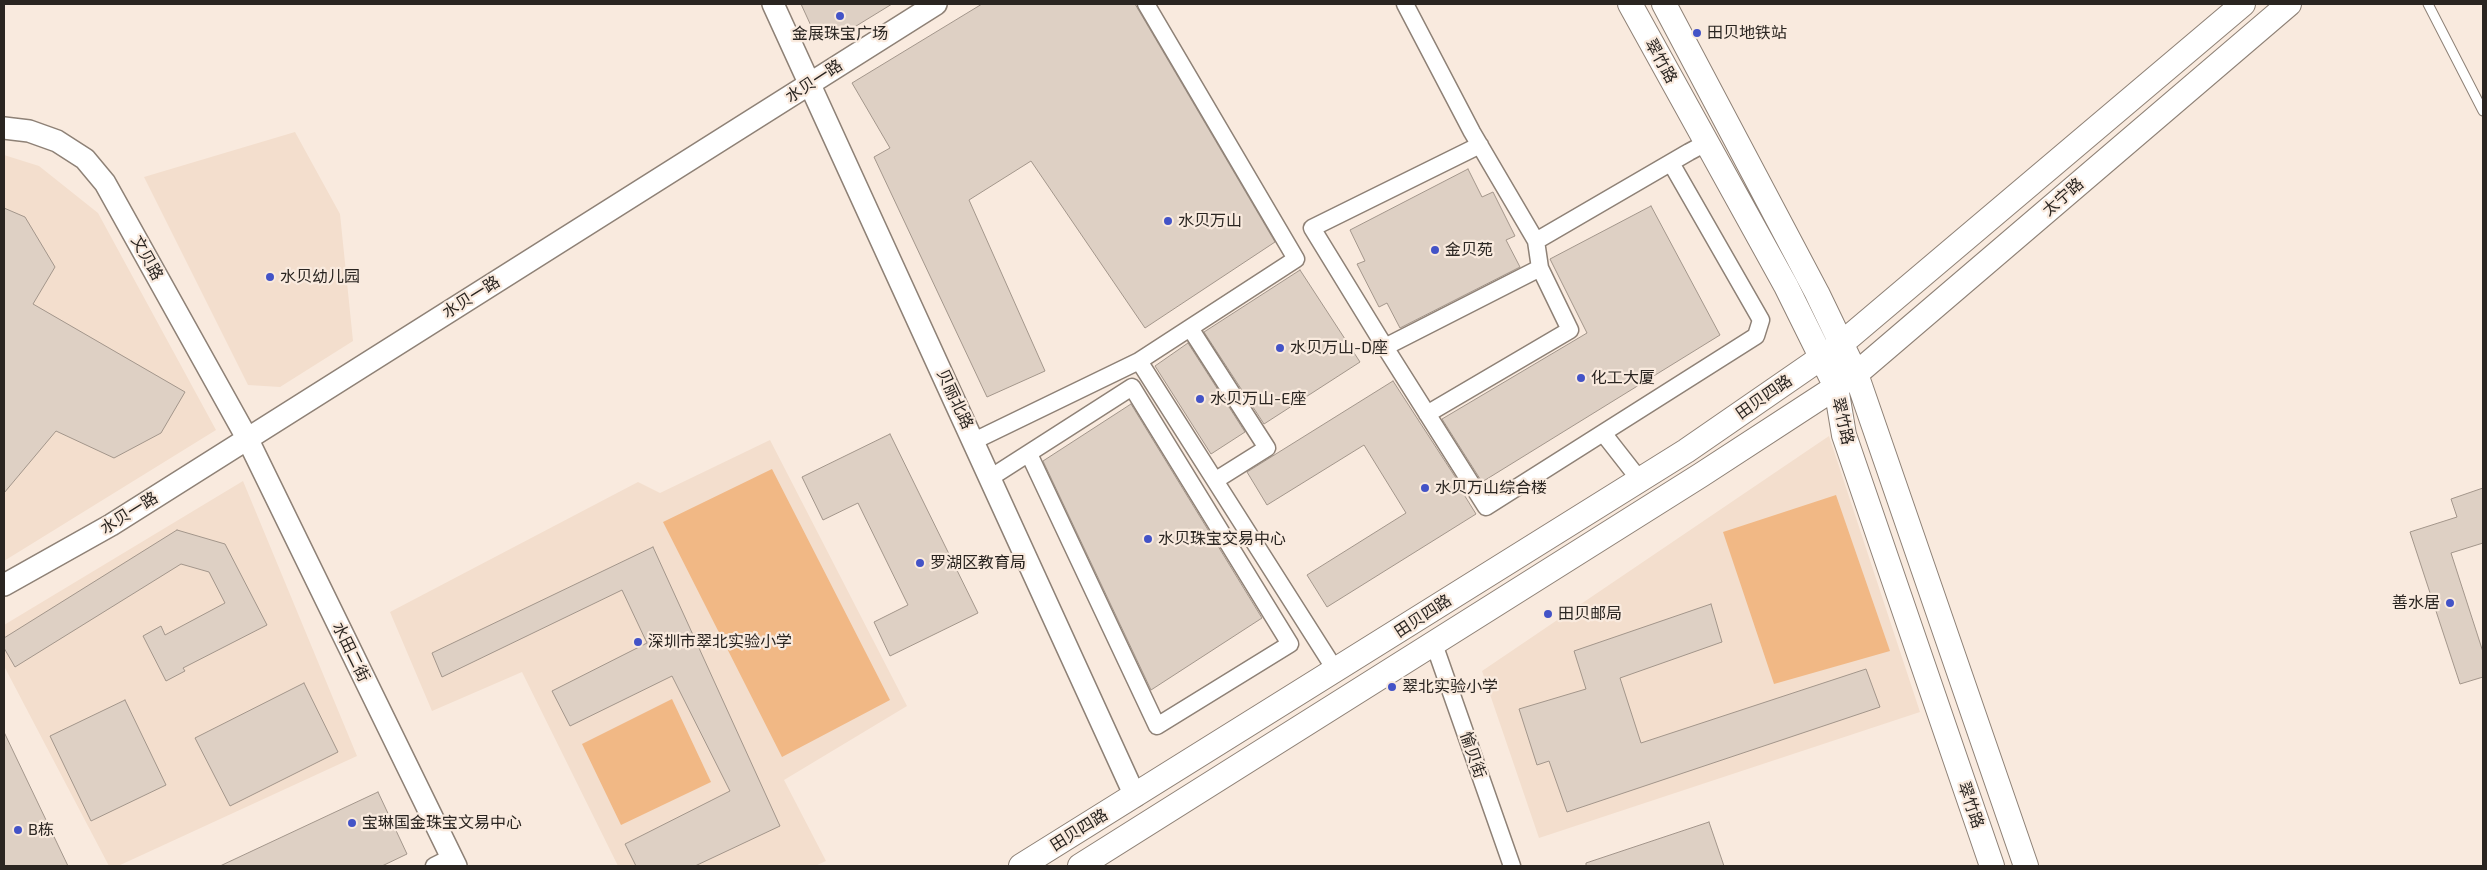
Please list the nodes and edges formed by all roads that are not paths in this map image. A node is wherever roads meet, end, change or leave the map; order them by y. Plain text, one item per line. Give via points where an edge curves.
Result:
1 (772, 4) edge
2 (936, 4) edge
3 (1146, 4) edge
4 (1405, 4) edge
5 (1630, 4) edge
6 (1664, 4) edge
7 (2243, 4) edge
8 (2289, 4) edge
9 (2428, 4) edge
10 (810, 84) junction
11 (2483, 111) edge
12 (4, 128) edge
13 (1706, 143) junction
14 (1480, 145) junction
15 (1671, 163) junction
16 (1536, 241) junction
17 (1540, 268) junction
18 (1190, 328) junction
19 (1841, 344) junction
20 (1385, 347) junction
21 (1820, 358) junction
22 (1139, 361) junction
23 (1856, 374) junction
24 (1836, 387) junction
25 (1427, 414) junction
26 (1603, 433) junction
27 (246, 438) junction
28 (974, 441) junction
29 (1686, 451) junction
30 (1029, 454) junction
31 (1701, 475) junction
32 (990, 478) junction
33 (1639, 479) junction
34 (1216, 480) junction
35 (4, 585) edge
36 (1434, 644) junction
37 (1336, 671) junction
38 (1135, 796) junction
39 (447, 863) edge
40 (1021, 866) edge
41 (1080, 866) edge
42 (1512, 866) edge
43 (1992, 866) edge
44 (2026, 866) edge

1 - 10 street, 贝丽北路
2 - 10 street, 水贝一路
3 - 18 street via 1296,259
4 - 14 street
5 - 13 main road, 翠竹路
6 - 19 main road, 翠竹路
7 - 19 main road, 太宁路
8 - 23 main road, 太宁路
9 - 11 lane
10 - 27 street, 水贝一路
10 - 28 street, 贝丽北路
12 - 27 street, 文贝路 via 30,131 57,140 84,159 105,183
13 - 15 street
13 - 21 main road, 翠竹路 via 1786,286
14 - 16 street
14 - 20 street via 1312,228
15 - 16 street
15 - 26 street via 1761,320 1756,336
16 - 17 street
17 - 20 street
17 - 25 street via 1570,330
18 - 22 street
18 - 34 street via 1267,448
19 - 21 main road, 太宁路
19 - 23 main road, 翠竹路
20 - 25 street
21 - 24 main road, 翠竹路
21 - 29 main road, 田贝四路
22 - 28 street
22 - 34 street
23 - 24 main road, 太宁路
23 - 44 main road, 翠竹路
24 - 31 main road, 田贝四路
24 - 43 main road, 翠竹路 via 1844,435
25 - 26 street via 1486,507
26 - 33 street
27 - 35 street, 水贝一路 via 111,525
27 - 39 street, 水田二街
28 - 32 street, 贝丽北路
29 - 31 street
29 - 33 main road, 田贝四路
30 - 30 street via 1132,387 1290,644 1157,726
30 - 32 street
31 - 36 main road, 田贝四路
32 - 38 street, 贝丽北路
33 - 37 main road, 田贝四路
34 - 37 street
36 - 41 main road, 田贝四路
36 - 42 street, 愉贝街
37 - 38 main road, 田贝四路
38 - 40 main road, 田贝四路

